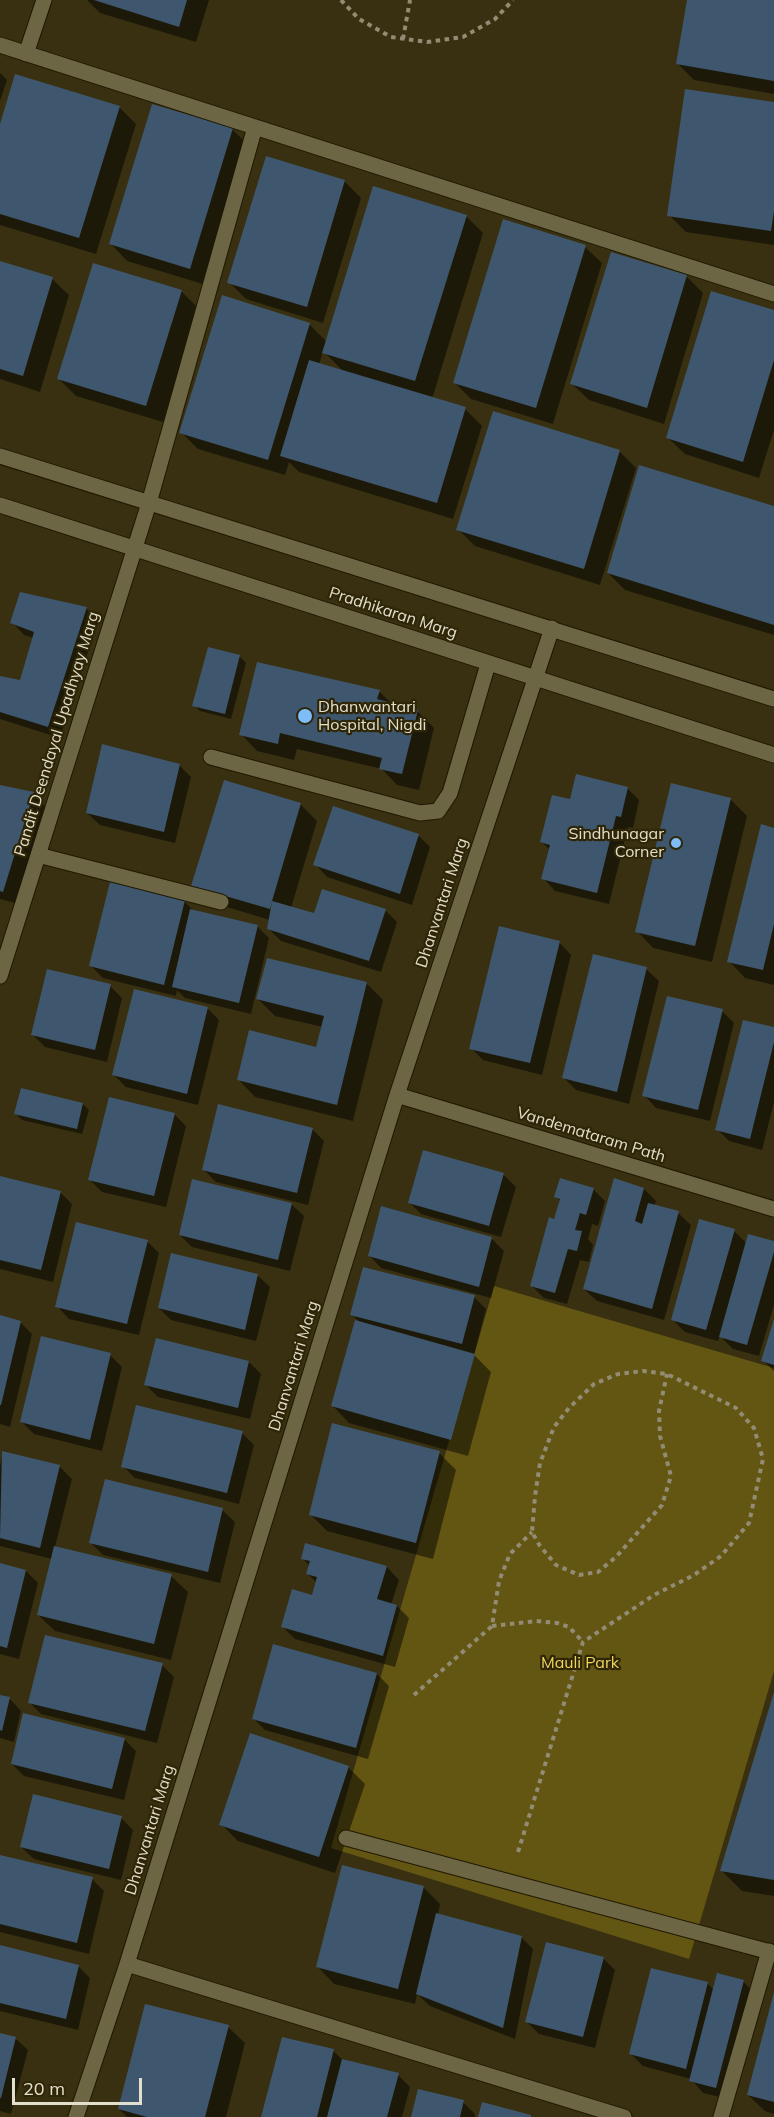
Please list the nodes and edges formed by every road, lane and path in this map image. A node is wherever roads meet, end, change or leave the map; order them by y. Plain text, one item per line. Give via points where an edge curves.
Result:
1 (44, 0) edge
2 (341, 0) edge
3 (410, 0) edge
4 (513, 0) edge
5 (402, 39) junction
6 (0, 45) edge
7 (26, 54) junction
8 (255, 127) junction
9 (774, 294) edge
10 (0, 456) edge
11 (149, 503) junction
12 (0, 505) edge
13 (135, 547) junction
14 (552, 628) junction
15 (488, 664) junction
16 (535, 680) junction
17 (774, 699) edge
18 (774, 755) edge
19 (211, 758) dead end
20 (38, 855) junction
21 (221, 902) dead end
22 (7, 932) edge
23 (0, 976) edge
24 (397, 1095) junction
25 (774, 1209) edge
26 (667, 1374) junction
27 (532, 1532) junction
28 (492, 1626) junction
29 (583, 1642) junction
30 (414, 1695) dead end
31 (346, 1838) dead end
32 (509, 1881) junction
33 (772, 1952) edge
34 (127, 1964) junction
35 (76, 2117) edge
36 (624, 2117) edge
37 (721, 2117) edge

1 - 7 street
2 - 5 path via 359,19
3 - 5 path
4 - 5 path via 495,19 463,37 427,42
6 - 7 street
7 - 8 street
8 - 9 street
8 - 11 street, Pandit Deendayal Upadhyay Marg
10 - 11 street, Pradhikaran Marg
11 - 13 street, Pandit Deendayal Upadhyay Marg
11 - 14 street, Pradhikaran Marg
12 - 13 street, Pradhikaran Marg
13 - 15 street, Pradhikaran Marg
13 - 20 street, Pandit Deendayal Upadhyay Marg
14 - 16 street, Dhanvantari Marg
14 - 17 street, Pradhikaran Marg
15 - 16 street, Pradhikaran Marg
15 - 19 street via 450,793 438,811 420,813
16 - 18 street, Pradhikaran Marg
16 - 24 street, Dhanvantari Marg
20 - 21 street
20 - 22 street, Pandit Deendayal Upadhyay Marg
22 - 23 street, Pandit Deendayal Upadhyay Marg
24 - 25 street, Vandemataram Path
24 - 34 street, Dhanvantari Marg
26 - 27 path via 618,1374 594,1384 569,1408 554,1427 540,1463
26 - 27 path via 659,1411 660,1436 670,1476 662,1505 598,1572 579,1575 556,1565
26 - 29 path via 736,1408 754,1428 764,1459 749,1523 721,1556
27 - 28 path via 510,1554 499,1581
28 - 29 path via 557,1623 569,1627
28 - 30 path
29 - 32 path
31 - 32 street
32 - 33 street
33 - 37 street
34 - 35 street, Dhanvantari Marg
34 - 36 street

